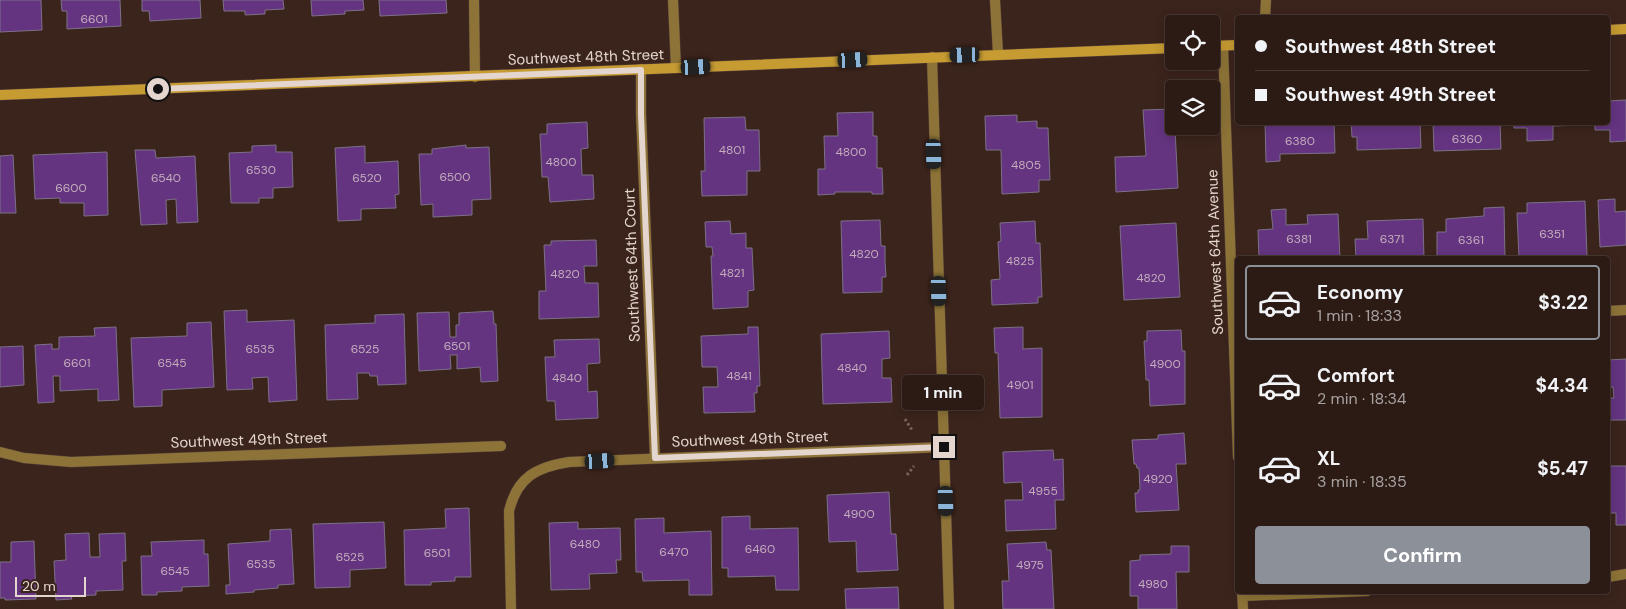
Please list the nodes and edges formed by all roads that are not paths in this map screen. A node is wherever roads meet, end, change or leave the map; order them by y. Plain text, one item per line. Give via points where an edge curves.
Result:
1 (474, 0) edge
2 (674, 0) edge
3 (995, 0) edge
4 (1266, 0) edge
5 (1265, 15) edge
6 (1626, 29) edge
7 (1610, 30) edge
8 (1235, 45) edge
9 (1223, 46) joint
10 (1165, 48) edge
11 (998, 54) junction
12 (932, 56) junction
13 (676, 68) junction
14 (641, 70) junction
15 (475, 76) junction
16 (0, 95) edge
17 (1626, 310) edge
18 (1610, 311) edge
19 (1235, 326) edge
20 (501, 446) dead end
21 (944, 447) junction
22 (0, 452) edge
23 (655, 458) junction
24 (1626, 574) edge
25 (1610, 577) edge
26 (1243, 594) edge
27 (512, 609) edge
28 (949, 609) edge
29 (1243, 609) edge

1 - 15 street
2 - 13 street
3 - 11 street
4 - 5 street
6 - 7 street
8 - 9 street
9 - 19 street, Southwest 64th Avenue
10 - 11 street, Southwest 48th Street
11 - 12 street, Southwest 48th Street
12 - 13 street, Southwest 48th Street
12 - 21 street
13 - 14 street, Southwest 48th Street
14 - 15 street, Southwest 48th Street
14 - 23 street, Southwest 64th Court
15 - 16 street, Southwest 48th Street
17 - 18 street
20 - 22 street, Southwest 49th Street via 71,462 24,458
21 - 23 street, Southwest 49th Street
21 - 28 street
23 - 27 street, Southwest 49th Street via 569,462 546,467 519,485 509,511
24 - 25 street
26 - 29 street

